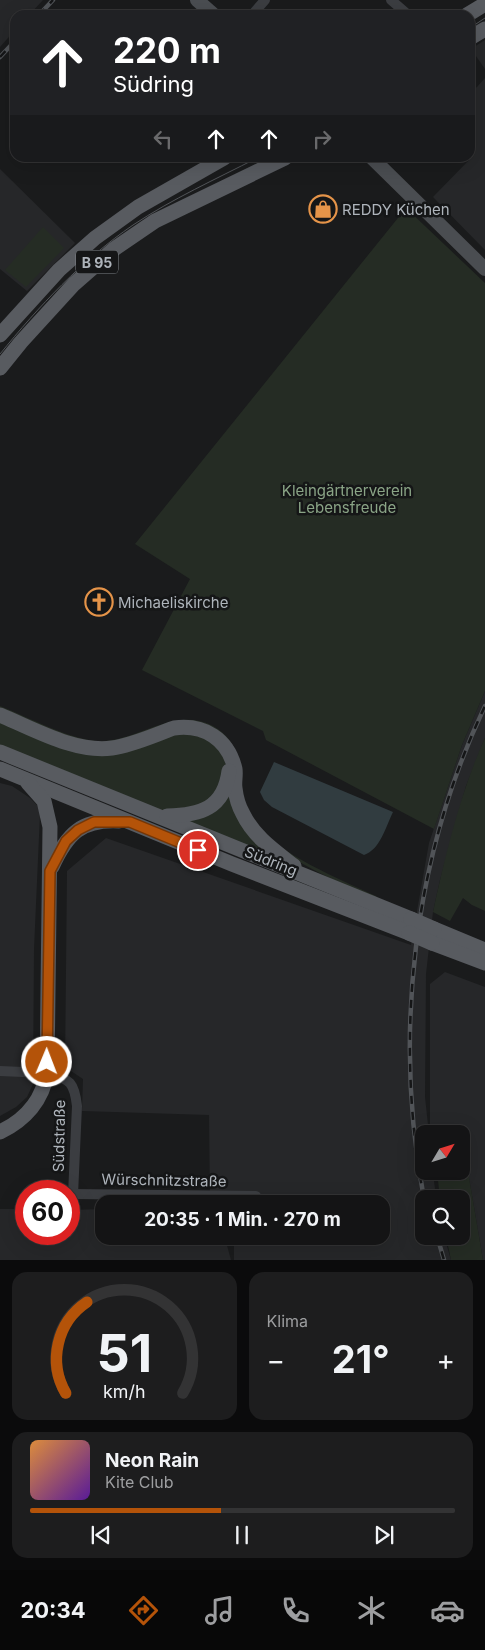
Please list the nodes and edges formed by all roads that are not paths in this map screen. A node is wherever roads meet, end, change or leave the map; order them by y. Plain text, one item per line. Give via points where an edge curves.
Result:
1 (197, 0) edge
2 (265, 0) edge
3 (391, 0) edge
4 (208, 10) edge
5 (256, 10) edge
6 (403, 10) edge
7 (217, 162) edge
8 (277, 162) edge
9 (376, 162) edge
10 (485, 269) edge
11 (0, 335) edge
12 (0, 368) edge
13 (0, 714) edge
14 (1, 753) edge
15 (230, 757) junction
16 (0, 769) edge
17 (25, 780) junction
18 (70, 798) junction
19 (114, 798) junction
20 (160, 816) junction
21 (130, 822) junction
22 (50, 827) junction
23 (50, 871) junction
24 (309, 877) junction
25 (410, 926) junction
26 (433, 936) junction
27 (485, 950) edge
28 (485, 963) edge
29 (0, 1071) edge
30 (23, 1072) dead end
31 (47, 1072) junction
32 (0, 1132) edge
33 (74, 1180) edge
34 (80, 1194) edge
35 (164, 1195) edge

1 - 4 main road
2 - 5 street
3 - 6 street
7 - 11 main road, B 95 via 138,207 95,238 59,270
8 - 12 main road, B 95 via 155,221 114,248 74,284
9 - 10 main road
13 - 15 main road via 65,742 102,749 174,728 198,728 221,742
14 - 19 main road, Südring
15 - 20 main road via 226,788 212,806 190,815
15 - 24 main road via 235,769 237,798 249,824 257,836
16 - 17 main road, Südring
17 - 18 main road, Südring
17 - 22 main road via 44,802
18 - 19 main road via 81,794
18 - 21 main road, Südring
18 - 22 main road via 57,810
19 - 20 main road, Südring
20 - 24 main road, Südring
21 - 23 main road via 102,821 86,825 66,841
21 - 25 main road, Südring
22 - 23 main road
23 - 31 main road
24 - 25 main road, Südring
25 - 26 main road, Südring, bridge
26 - 27 main road, Südring
26 - 28 main road, Südring
29 - 30 street
31 - 32 main road via 45,1086 28,1113
31 - 33 street, Südstraße via 65,1079 75,1090
34 - 35 street, Würschnitzstraße

